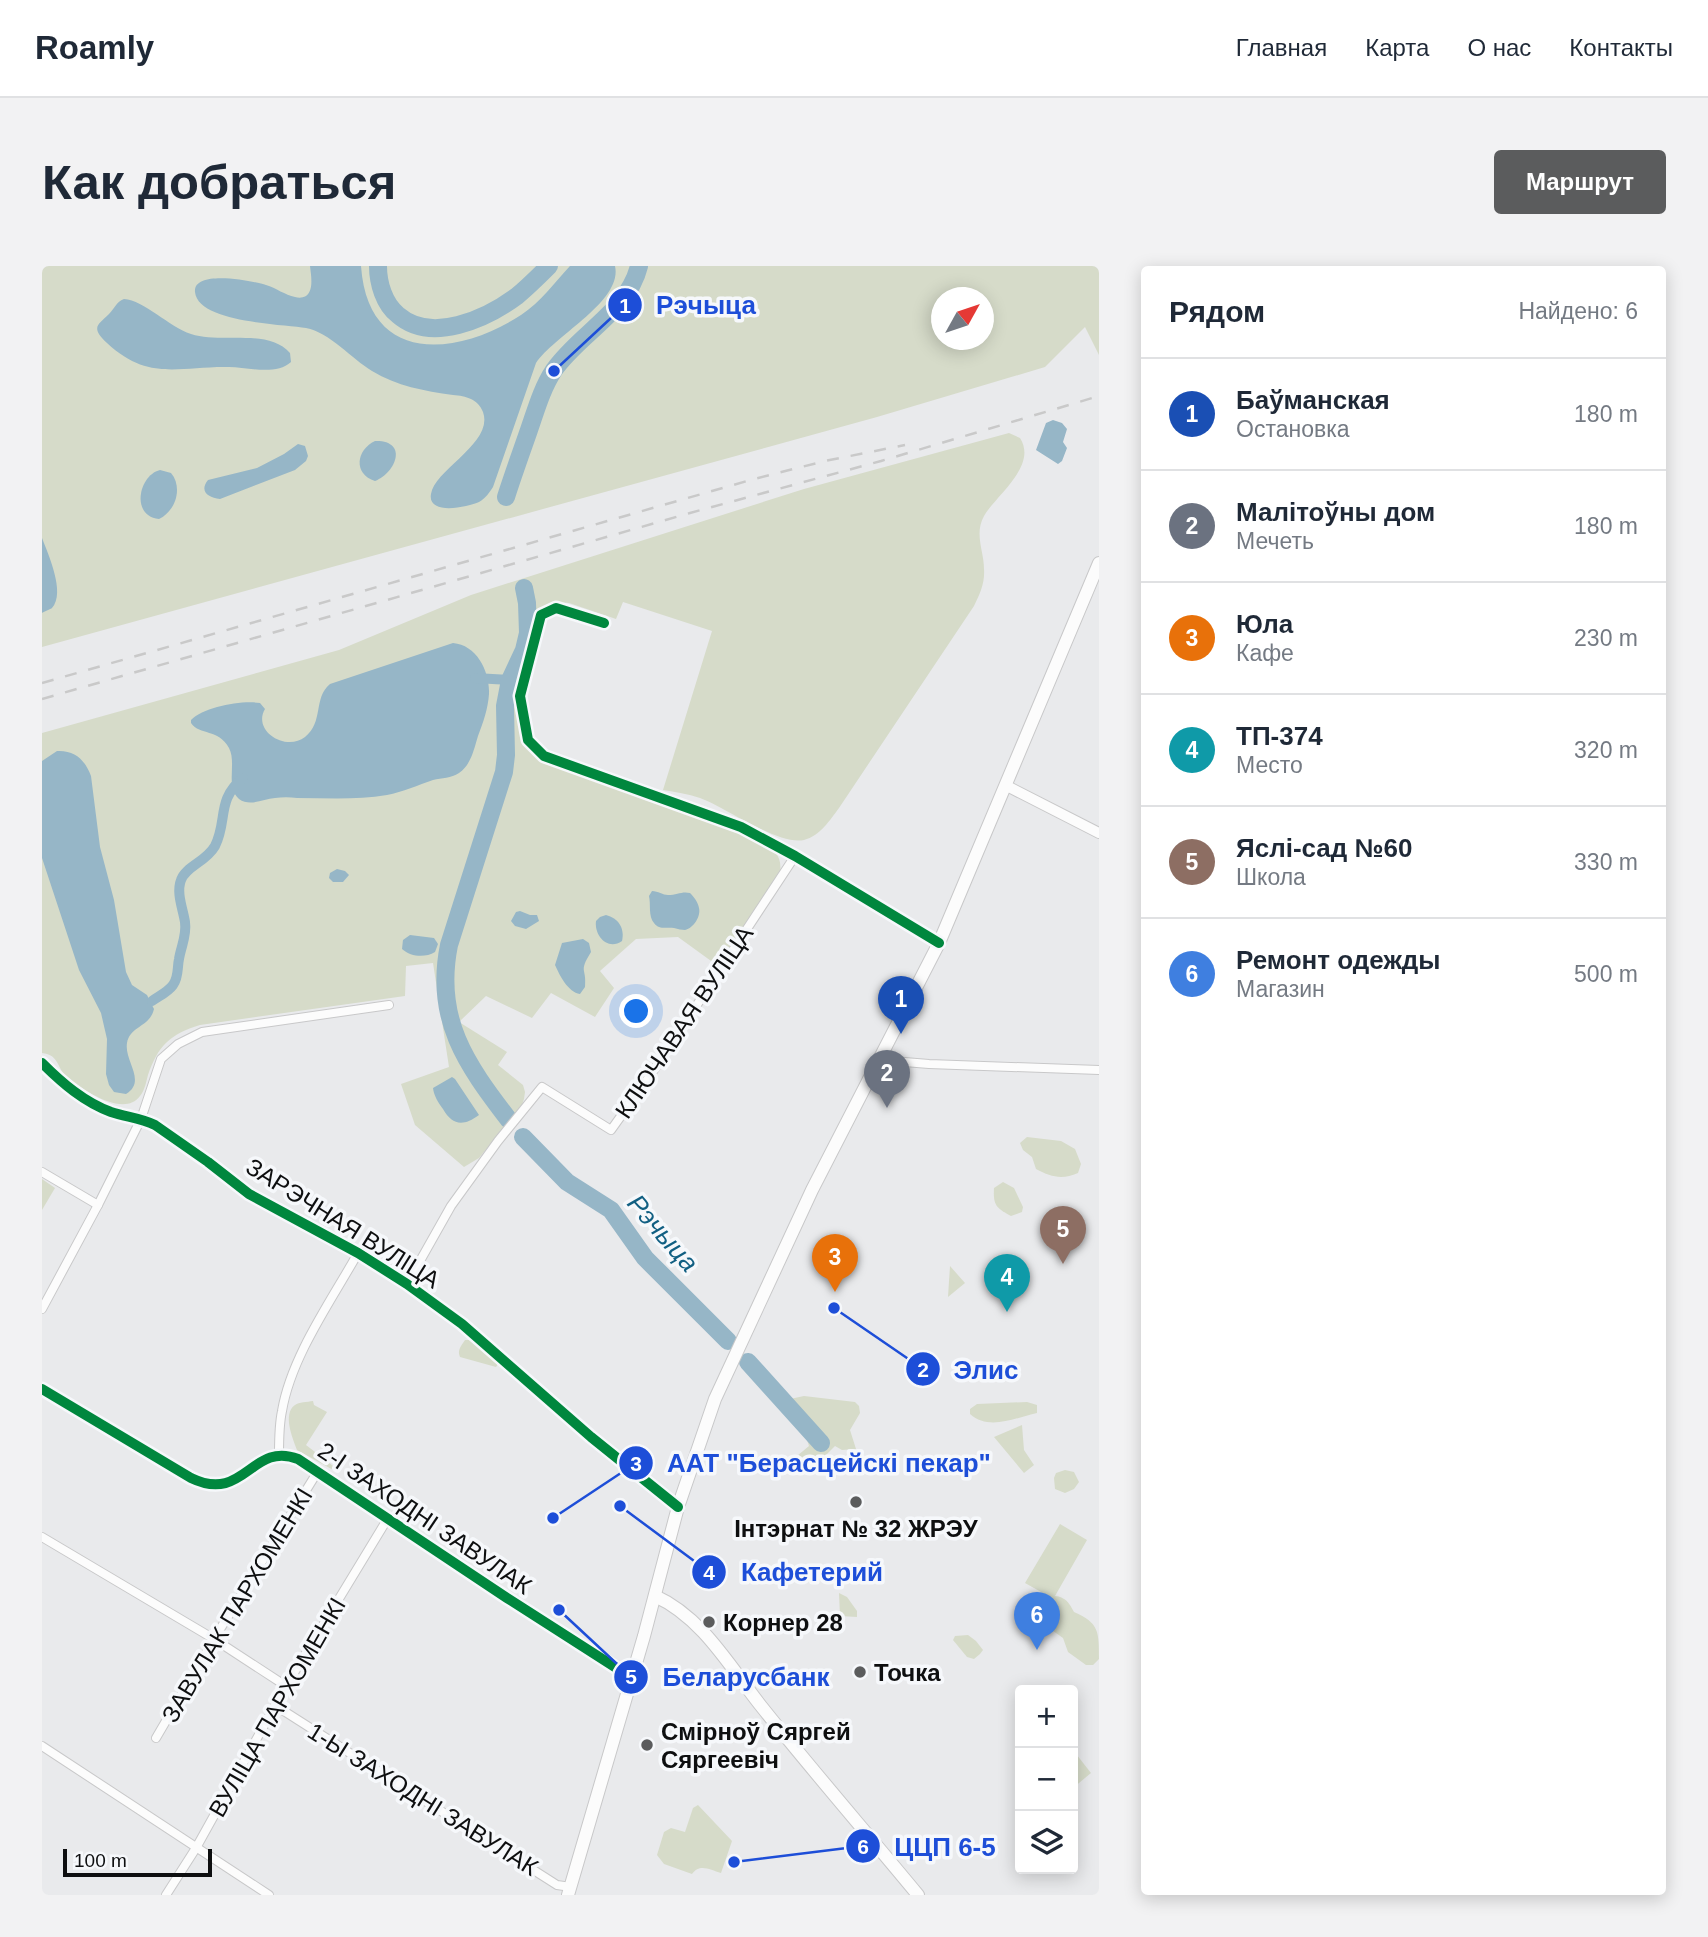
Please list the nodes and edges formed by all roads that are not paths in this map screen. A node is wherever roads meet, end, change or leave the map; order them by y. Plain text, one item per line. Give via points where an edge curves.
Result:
1 (1099, 564) edge
2 (604, 623) dead end
3 (1005, 785) junction
4 (1099, 833) edge
5 (795, 856) junction
6 (939, 943) junction
7 (389, 1005) dead end
8 (880, 1060) junction
9 (42, 1063) edge
10 (1099, 1070) edge
11 (141, 1119) junction
12 (42, 1172) edge
13 (98, 1205) junction
14 (358, 1253) junction
15 (407, 1284) junction
16 (42, 1309) edge
17 (42, 1389) edge
18 (279, 1454) junction
19 (318, 1471) junction
20 (678, 1507) junction
21 (388, 1518) junction
22 (42, 1537) edge
23 (655, 1595) junction
24 (214, 1639) junction
25 (632, 1678) junction
26 (286, 1686) junction
27 (276, 1706) junction
28 (156, 1738) dead end
29 (42, 1746) edge
30 (196, 1848) junction
31 (570, 1891) edge
32 (166, 1895) edge
33 (269, 1895) edge
34 (918, 1895) edge

1 - 3 main road
2 - 5 street via 556,608 541,615 520,696 528,740 544,756 741,827
3 - 4 street
3 - 6 main road
5 - 6 street
5 - 15 street, КЛЮЧАВАЯ ВУЛІЦА via 611,1130 542,1087 451,1206
6 - 8 main road
7 - 11 street via 202,1032 161,1059
8 - 10 street
8 - 20 main road via 812,1189 751,1320 716,1399
9 - 11 street, ЗАРЭЧНАЯ ВУЛІЦА via 92,1103
11 - 13 street
11 - 14 street, ЗАРЭЧНАЯ ВУЛІЦА via 249,1194
12 - 13 street
13 - 16 street
14 - 15 street, ЗАРЭЧНАЯ ВУЛІЦА
14 - 18 street via 298,1359 282,1408
15 - 20 street, ЗАРЭЧНАЯ ВУЛІЦА via 462,1324
17 - 18 street, 2-І ЗАХОДНІ ЗАВУЛАК via 205,1484 232,1481
18 - 19 street, 2-І ЗАХОДНІ ЗАВУЛАК
19 - 21 street, 2-І ЗАХОДНІ ЗАВУЛАК
19 - 24 street, ЗАВУЛАК ПАРХОМЕНКІ
20 - 23 main road
21 - 25 street, 2-І ЗАХОДНІ ЗАВУЛАК
21 - 26 street, ВУЛІЦА ПАРХОМЕНКІ
22 - 24 street
23 - 25 main road
23 - 34 main road via 676,1606 699,1628
24 - 26 street
24 - 28 street, ЗАВУЛАК ПАРХОМЕНКІ
25 - 31 main road
26 - 27 street, ВУЛІЦА ПАРХОМЕНКІ
27 - 30 street, ВУЛІЦА ПАРХОМЕНКІ
27 - 31 street, 1-Ы ЗАХОДНІ ЗАВУЛАК
29 - 30 street
30 - 32 street, ВУЛІЦА ПАРХОМЕНКІ
30 - 33 street

